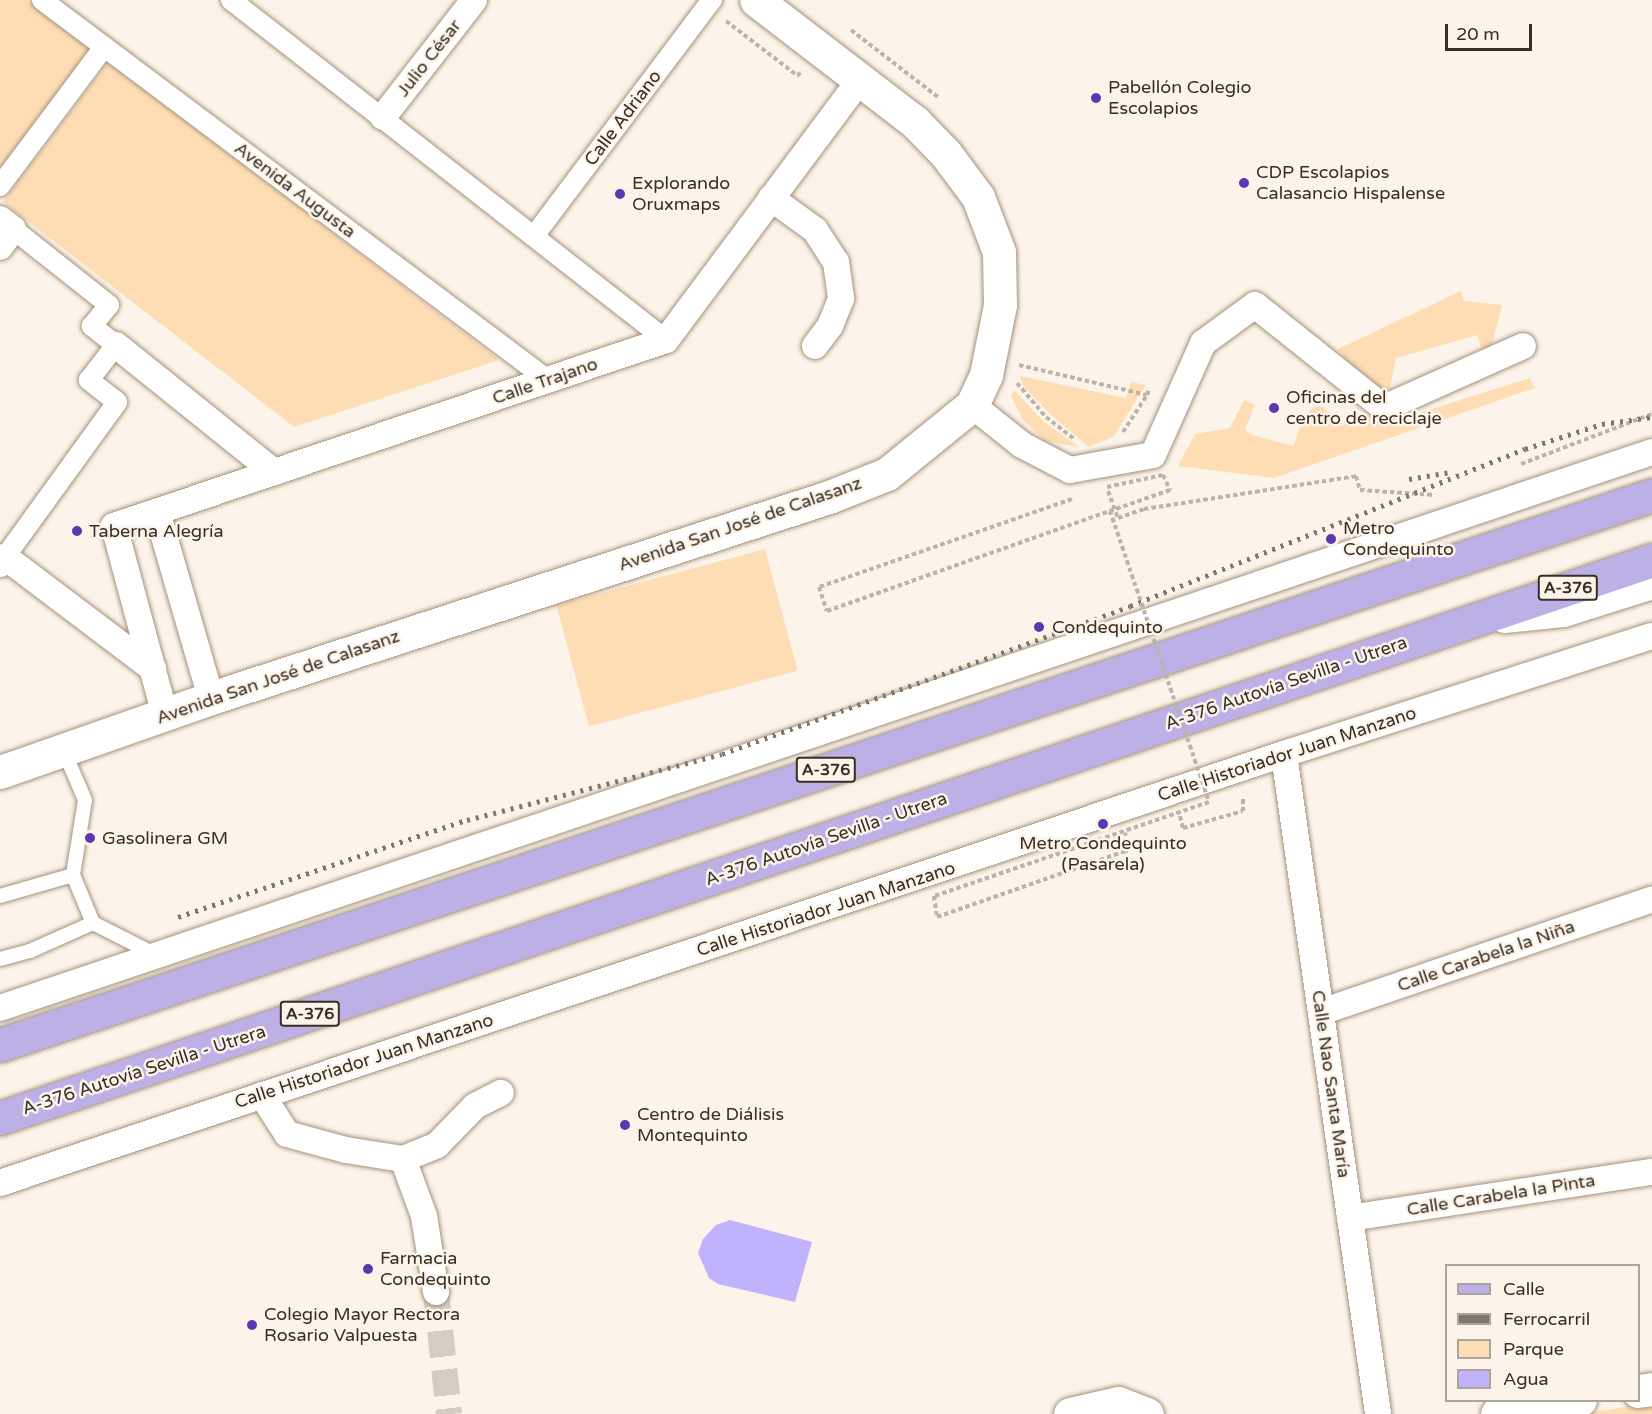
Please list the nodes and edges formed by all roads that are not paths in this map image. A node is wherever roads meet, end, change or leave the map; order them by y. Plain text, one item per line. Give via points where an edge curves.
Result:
1 (42, 0) edge
2 (231, 0) edge
3 (474, 0) edge
4 (756, 0) edge
5 (709, 3) edge
6 (252, 6) edge
7 (104, 46) junction
8 (861, 78) junction
9 (383, 117) junction
10 (0, 186) edge
11 (771, 198) junction
12 (4, 232) edge
13 (534, 236) junction
14 (666, 340) junction
15 (116, 345) junction
16 (815, 346) dead end
17 (1523, 346) dead end
18 (548, 380) junction
19 (972, 405) junction
20 (1652, 452) edge
21 (274, 472) junction
22 (1652, 495) edge
23 (157, 512) junction
24 (1652, 560) edge
25 (3, 561) edge
26 (1652, 582) edge
27 (1484, 616) junction
28 (1652, 636) edge
29 (153, 669) junction
30 (211, 698) junction
31 (165, 715) junction
32 (64, 751) junction
33 (1284, 754) junction
34 (0, 771) edge
35 (73, 875) junction
36 (0, 897) edge
37 (1652, 899) edge
38 (93, 923) junction
39 (154, 954) junction
40 (0, 959) edge
41 (0, 1008) edge
42 (1321, 1012) junction
43 (272, 1027) junction
44 (0, 1045) edge
45 (501, 1094) dead end
46 (262, 1095) junction
47 (0, 1118) edge
48 (0, 1142) edge
49 (403, 1159) junction
50 (1652, 1172) edge
51 (0, 1183) edge
52 (1350, 1218) junction
53 (436, 1292) tunnel mouth
54 (1574, 1402) edge
55 (1070, 1414) edge
56 (1147, 1414) edge
57 (1378, 1414) edge
58 (1497, 1414) edge

1 - 7 street, Avenida Augusta
2 - 6 street
3 - 9 street, Julio César
4 - 8 street, Avenida San José de Calasanz
5 - 13 street, Calle Adriano
6 - 9 street
7 - 10 street
7 - 18 street, Avenida Augusta
8 - 11 street
8 - 19 street, Avenida San José de Calasanz via 946,154 978,197 999,252 1000,305 986,375
9 - 13 street
11 - 14 street
11 - 16 street via 815,230 836,262 841,299 830,326
12 - 15 street via 109,304 92,326
13 - 14 street
14 - 18 street, Calle Trajano
15 - 21 street
15 - 25 street via 89,380 117,402
17 - 19 street via 1384,408 1256,305 1203,343 1153,456 1101,477 1070,470 1022,445
18 - 21 street, Calle Trajano
19 - 30 street, Avenida San José de Calasanz via 887,474 829,497
20 - 39 street
21 - 23 street, Calle Trajano
22 - 44 main road, A-376
23 - 29 street, Calle Trajano via 114,526
23 - 30 street
24 - 27 main road, A-376 Autovía Sevilla - Utrera / A-376
25 - 29 street
26 - 27 street via 1563,610
27 - 43 main road, A-376 Autovía Sevilla - Utrera / A-376
28 - 33 street, Calle Historiador Juan Manzano via 1426,702
29 - 31 street
30 - 31 street, Avenida San José de Calasanz
31 - 32 street, Avenida San José de Calasanz
32 - 34 street, Avenida San José de Calasanz
32 - 35 lane via 85,800
33 - 42 street, Calle Nao Santa María
33 - 46 street, Calle Historiador Juan Manzano
35 - 36 lane
35 - 38 lane
37 - 42 street, Calle Carabela la Niña
38 - 39 lane
38 - 40 lane via 30,951
39 - 41 street
42 - 52 street, Calle Nao Santa María
43 - 47 main road, A-376 Autovía Sevilla - Utrera / A-376
43 - 48 main road via 174,1080
45 - 49 street via 474,1106 437,1145
46 - 49 street via 287,1134 346,1150
46 - 51 street, Calle Historiador Juan Manzano
49 - 53 street via 424,1216
50 - 52 street, Calle Carabela la Pinta
52 - 57 street, Calle Nao Santa María
54 - 58 street
55 - 56 street via 1118,1403

